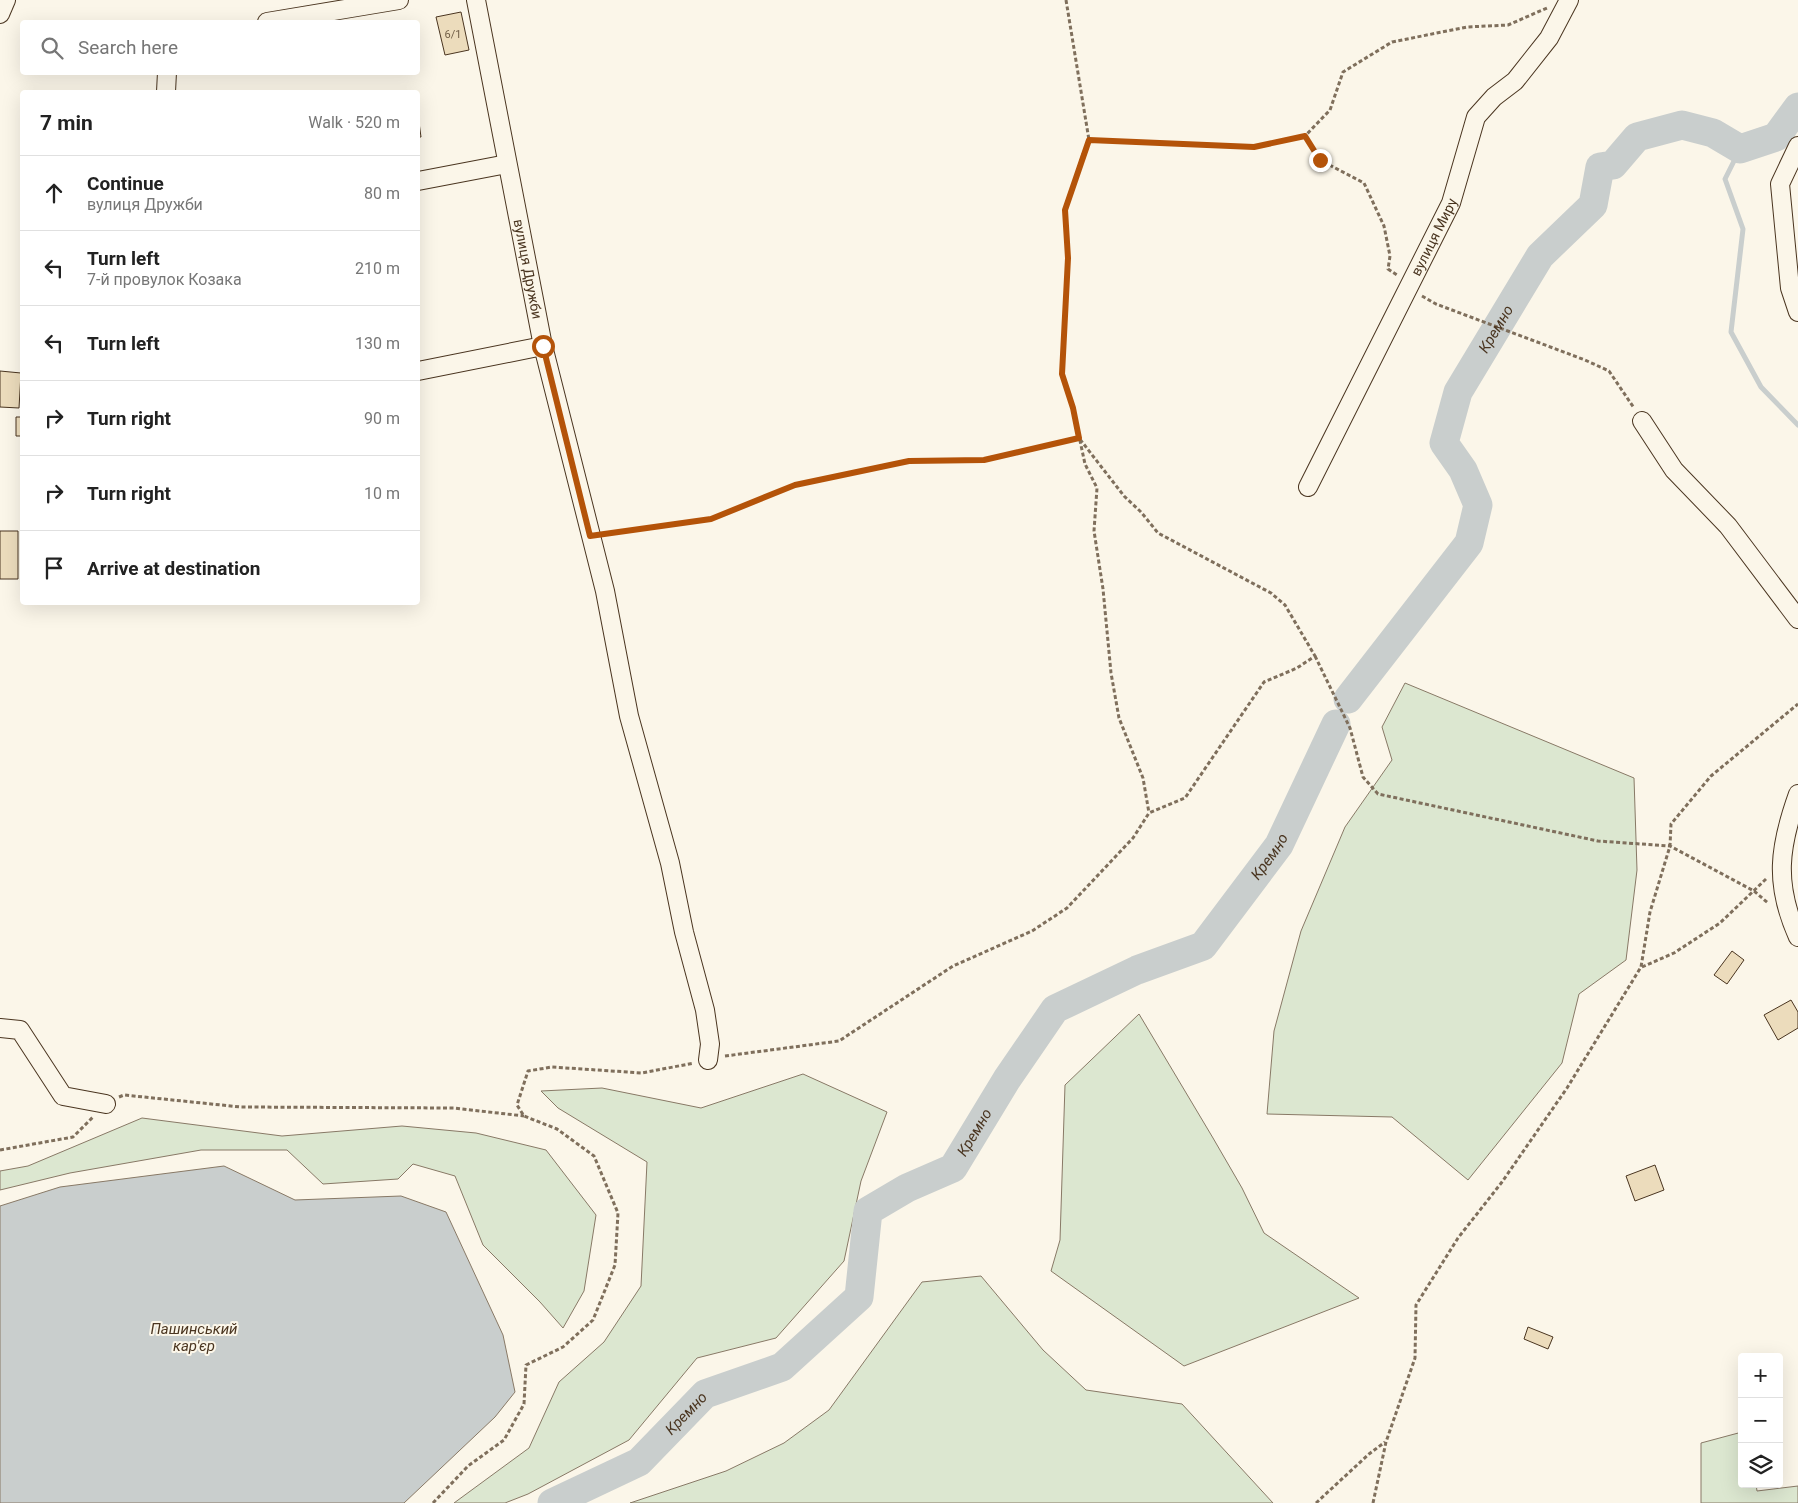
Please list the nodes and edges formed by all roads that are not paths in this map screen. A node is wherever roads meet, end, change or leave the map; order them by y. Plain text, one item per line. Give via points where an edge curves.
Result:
1 (6, 0) edge
2 (399, 0) edge
3 (476, 0) edge
4 (1569, 0) edge
5 (0, 14) edge
6 (279, 20) edge
7 (167, 75) edge
8 (166, 90) edge
9 (1798, 146) edge
10 (507, 164) junction
11 (420, 181) edge
12 (1798, 312) edge
13 (543, 346) junction
14 (420, 371) edge
15 (1642, 421) road end
16 (1308, 487) dead end
17 (1798, 619) edge
18 (1798, 794) edge
19 (1798, 937) edge
20 (0, 1028) edge
21 (708, 1060) road end
22 (106, 1104) road end

1 - 5 street
2 - 6 street
3 - 10 street, вулиця Дружби
4 - 16 street, вулиця Миру via 1549,38 1515,81 1476,117 1451,203
7 - 8 street
9 - 12 street via 1780,184 1790,288
10 - 11 street
10 - 13 street, вулиця Дружби
13 - 14 street
13 - 21 street, вулиця Дружби via 605,591 629,716 670,863 705,1010 710,1044
15 - 17 street via 1674,470 1728,526
18 - 19 street via 1780,857 1786,904
20 - 22 street via 20,1030 63,1096

